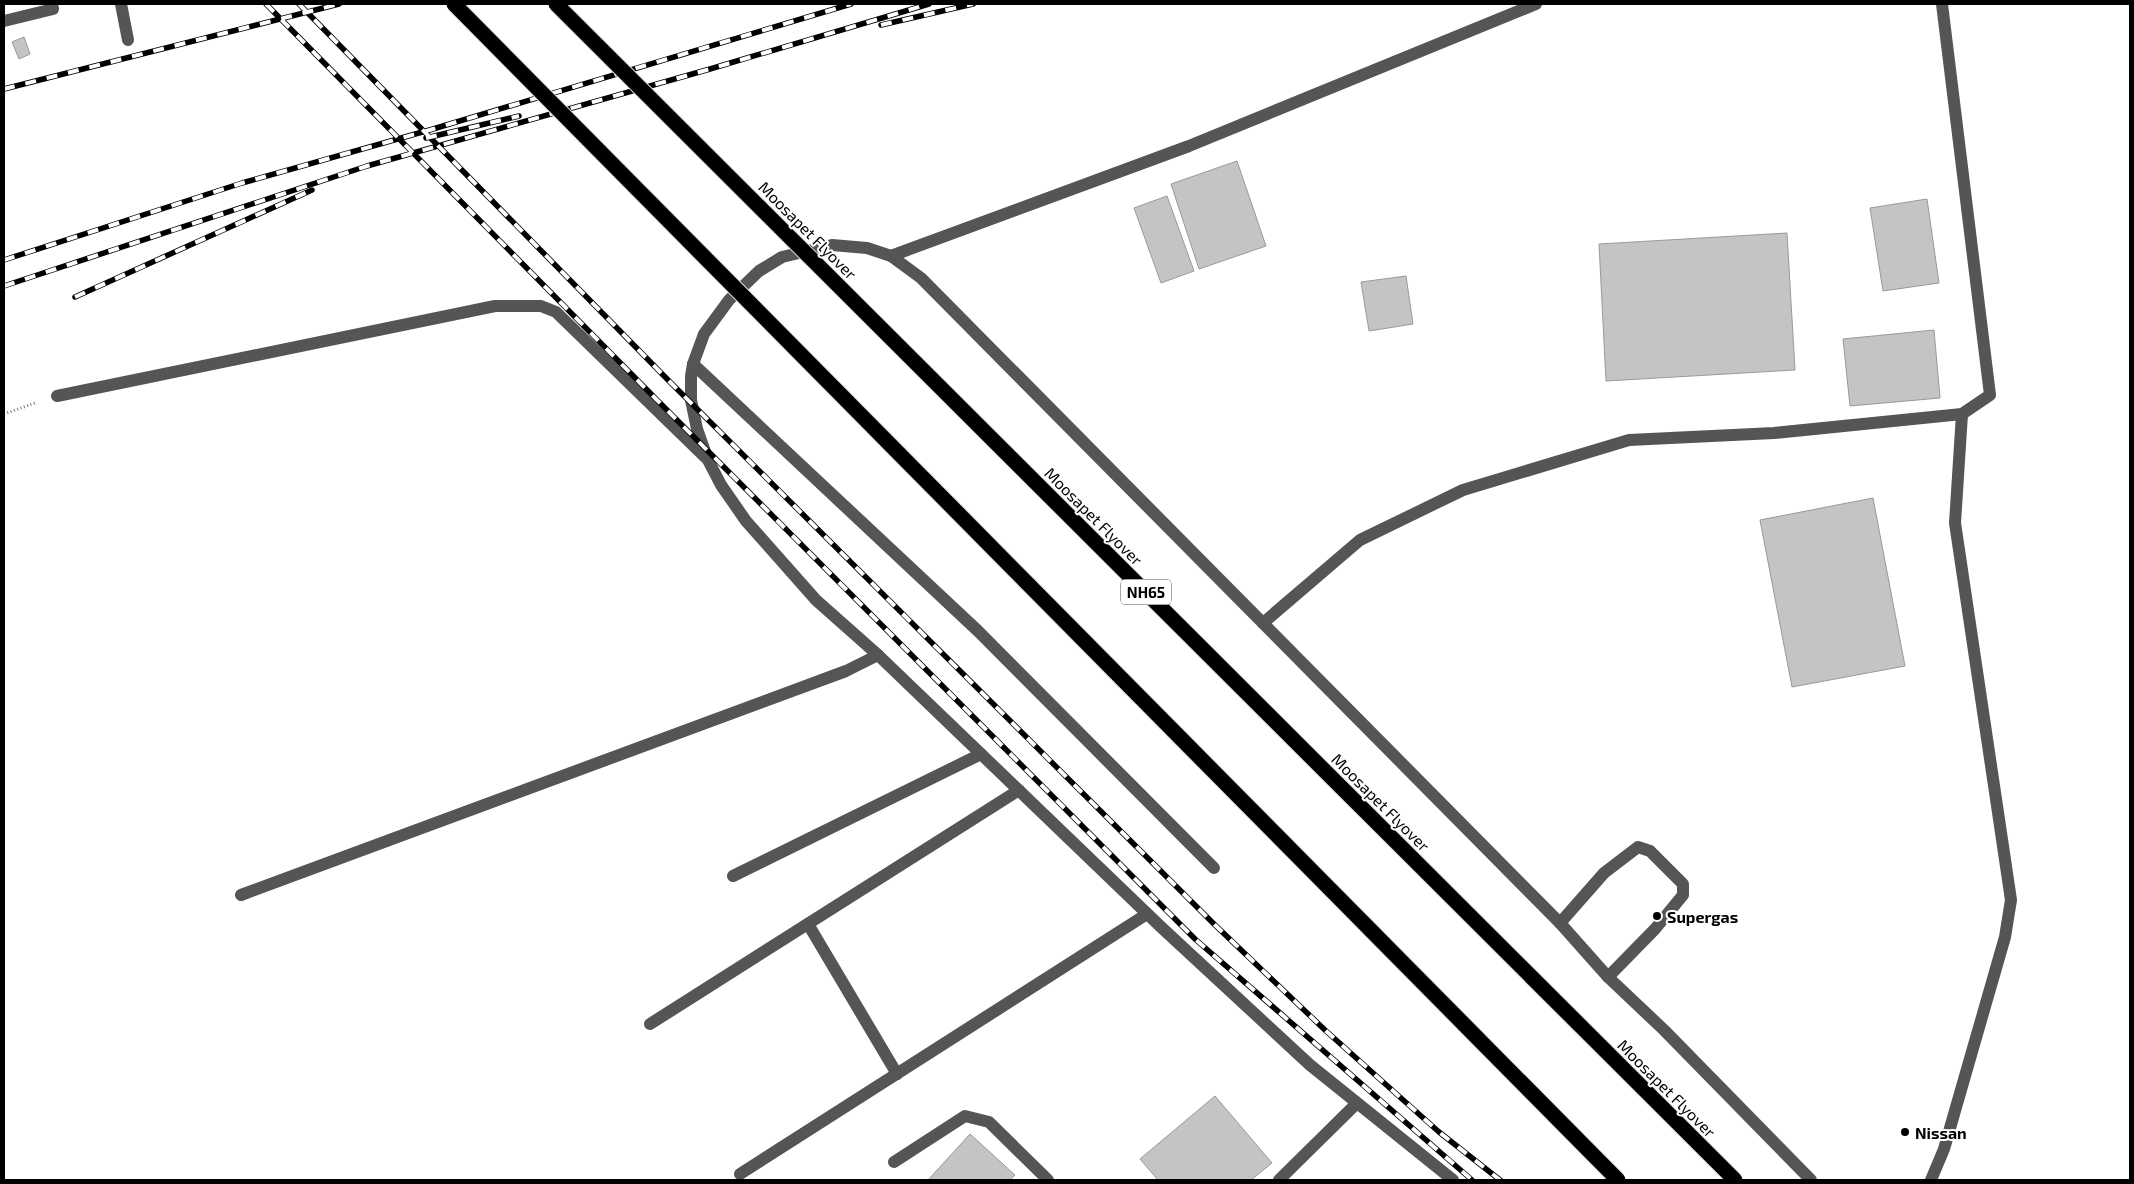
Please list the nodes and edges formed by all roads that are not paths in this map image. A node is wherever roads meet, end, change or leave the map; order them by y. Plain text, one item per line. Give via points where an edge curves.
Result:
1 (52, 4) edge
2 (121, 4) edge
3 (454, 4) edge
4 (556, 4) edge
5 (1536, 4) edge
6 (1942, 4) edge
7 (4, 21) edge
8 (128, 40) dead end
9 (891, 256) junction
10 (693, 364) junction
11 (57, 396) road end
12 (1962, 414) junction
13 (708, 460) junction
14 (1263, 622) junction
15 (878, 655) junction
16 (981, 754) junction
17 (1020, 790) junction
18 (1214, 868) dead end
19 (733, 876) dead end
20 (241, 895) dead end
21 (1147, 914) junction
22 (808, 924) junction
23 (1560, 924) junction
24 (1608, 977) junction
25 (650, 1024) dead end
26 (897, 1074) junction
27 (1357, 1103) junction
28 (894, 1162) dead end
29 (740, 1174) dead end
30 (1048, 1180) edge
31 (1279, 1180) edge
32 (1453, 1180) edge
33 (1618, 1180) edge
34 (1735, 1180) edge
35 (1811, 1180) edge
36 (1931, 1180) edge

1 - 7 street via 53,9
2 - 8 street
3 - 33 highway, bridge
4 - 34 highway, Moosapet Flyover / NH65, bridge
5 - 9 street via 1189,146
6 - 12 street via 1990,395
9 - 10 street via 867,248 832,245 782,257 759,271 729,300 704,334
9 - 14 street via 921,278
10 - 13 street via 691,400
10 - 18 street via 978,631
11 - 13 street via 495,306 542,306 556,312
12 - 14 street via 1774,433 1629,440 1463,490 1360,540
12 - 36 street via 1955,523 2011,900 2005,936 1944,1149
13 - 15 street via 720,485 746,521 816,600
14 - 23 street
15 - 16 street
15 - 20 street via 837,674
16 - 17 street
16 - 19 street
17 - 21 street
17 - 22 street
21 - 26 street
21 - 27 street via 1310,1065
22 - 25 street
22 - 26 street
23 - 24 street
23 - 24 street via 1604,873 1638,847 1650,851 1684,884 1683,894
24 - 35 street
26 - 29 street
27 - 31 street
27 - 32 street
28 - 30 street via 965,1116 988,1122

